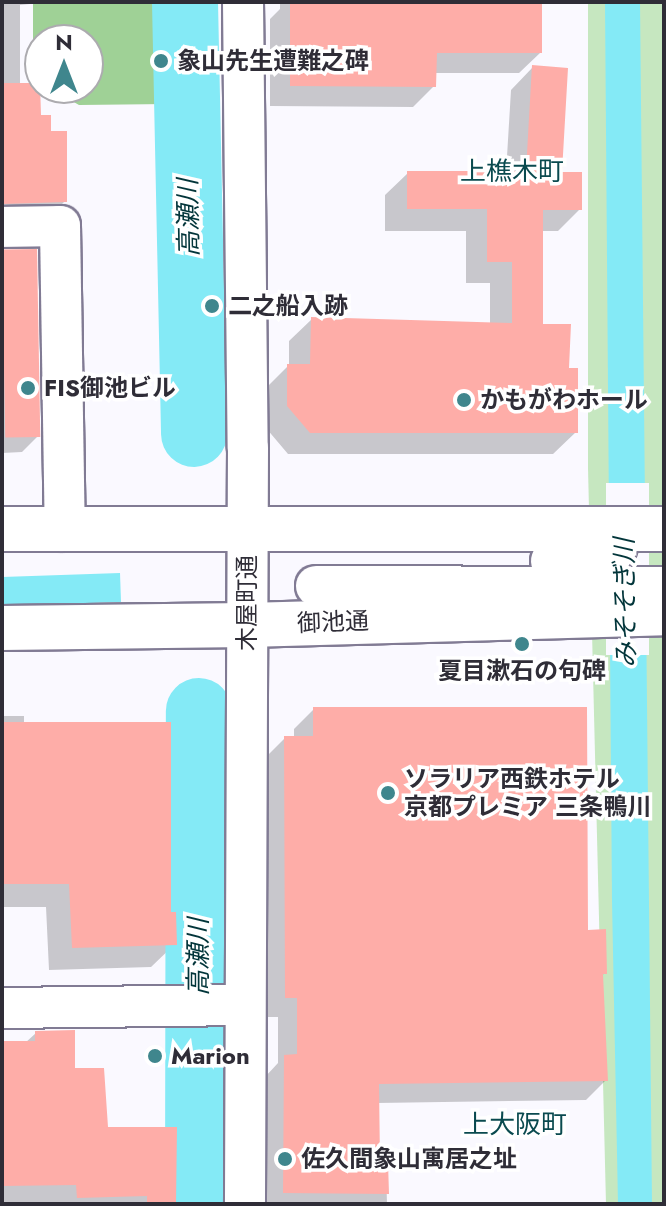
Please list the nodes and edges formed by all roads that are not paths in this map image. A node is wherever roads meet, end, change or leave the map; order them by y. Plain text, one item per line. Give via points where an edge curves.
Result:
1 (243, 2) edge
2 (2, 227) edge
3 (2, 529) edge
4 (248, 529) junction
5 (65, 531) junction
6 (604, 557) edge
7 (316, 576) dead end
8 (664, 587) edge
9 (664, 613) edge
10 (247, 625) junction
11 (2, 628) edge
12 (215, 1005) junction
13 (2, 1008) edge
14 (245, 1204) edge

1 - 4 street, 木屋町通
2 - 5 street via 60,226
3 - 5 main road, 御池通
4 - 5 main road, 御池通
4 - 6 main road, 御池通
4 - 10 street, 木屋町通
6 - 7 street
6 - 8 street
6 - 9 main road, 御池通
6 - 10 main road, 御池通
10 - 11 main road, 御池通
10 - 12 street, 木屋町通
12 - 13 street
12 - 14 street, 木屋町通

